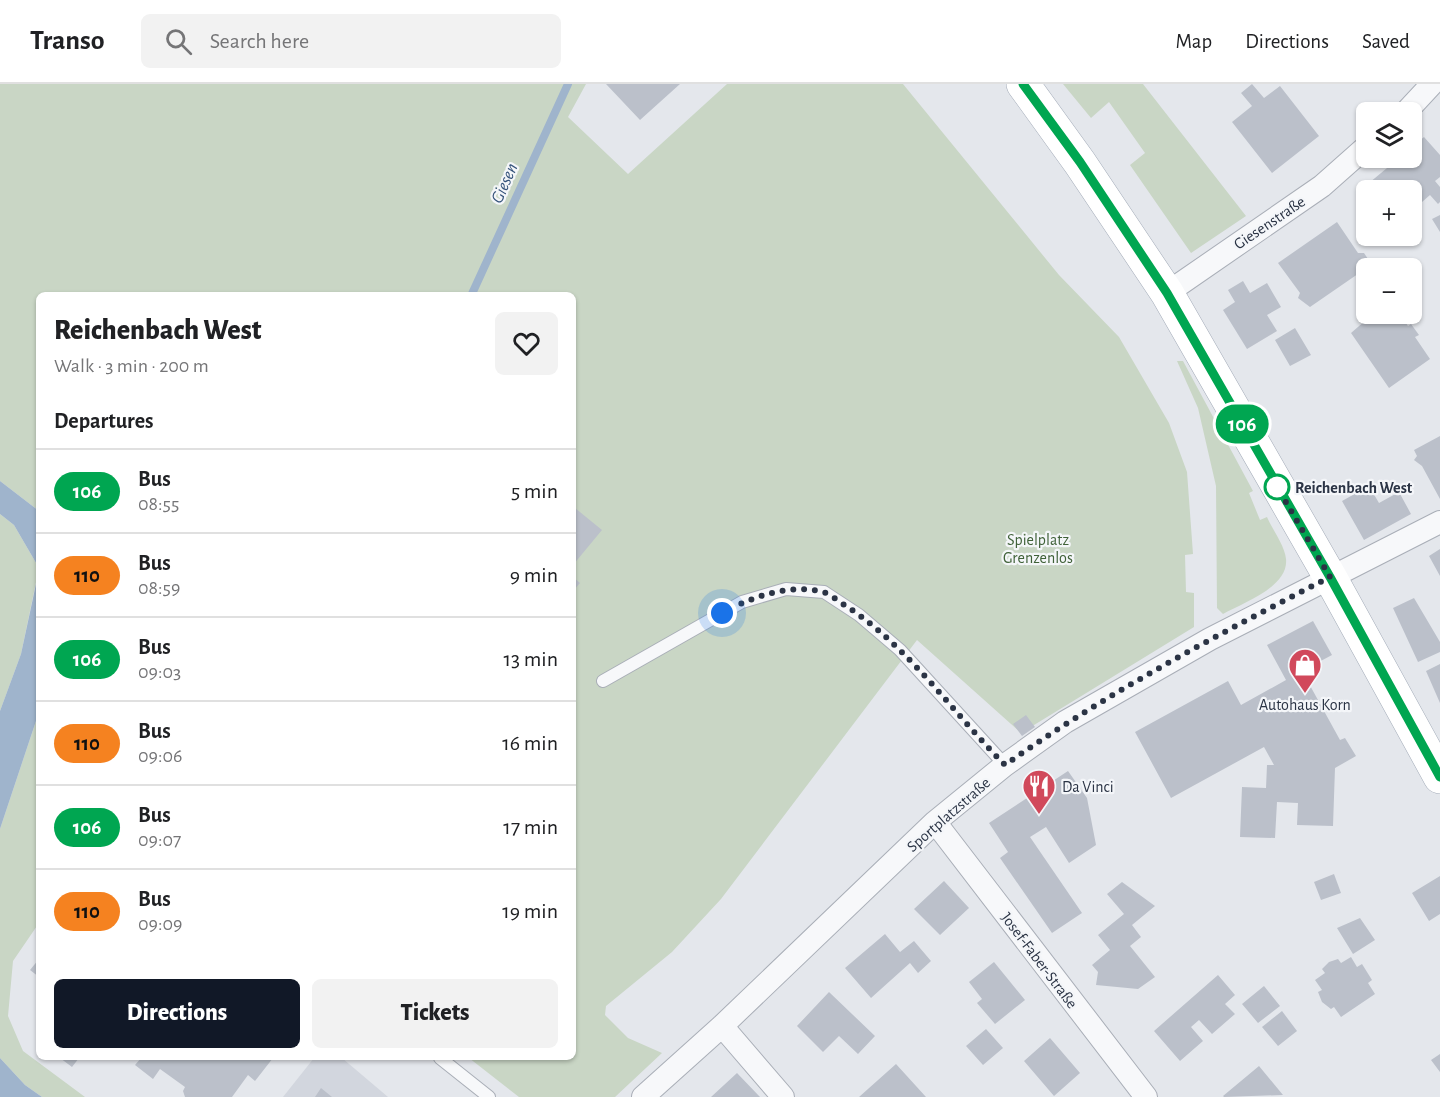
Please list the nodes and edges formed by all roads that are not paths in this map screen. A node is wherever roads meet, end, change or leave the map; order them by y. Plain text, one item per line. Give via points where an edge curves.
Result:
1 (1023, 84) edge
2 (1432, 84) edge
3 (1415, 102) edge
4 (1356, 156) edge
5 (1167, 293) junction
6 (1440, 522) edge
7 (1330, 577) junction
8 (603, 681) dead end
9 (1005, 765) junction
10 (1440, 777) edge
11 (935, 822) junction
12 (722, 1026) junction
13 (443, 1060) edge
14 (489, 1097) edge
15 (643, 1097) edge
16 (783, 1097) edge
17 (1146, 1097) edge

1 - 5 main road
2 - 3 street
4 - 5 street, Giesenstraße via 1322,186
5 - 7 main road
6 - 7 street, Sportplatzstraße
7 - 9 street, Sportplatzstraße via 1096,704
7 - 10 main road
8 - 9 lane via 742,602 786,589 824,592 900,650
9 - 11 street, Sportplatzstraße
11 - 12 street, Sportplatzstraße
11 - 17 street, Josef-Faber-Straße
12 - 15 street, Sportplatzstraße
12 - 16 street
13 - 14 lane

